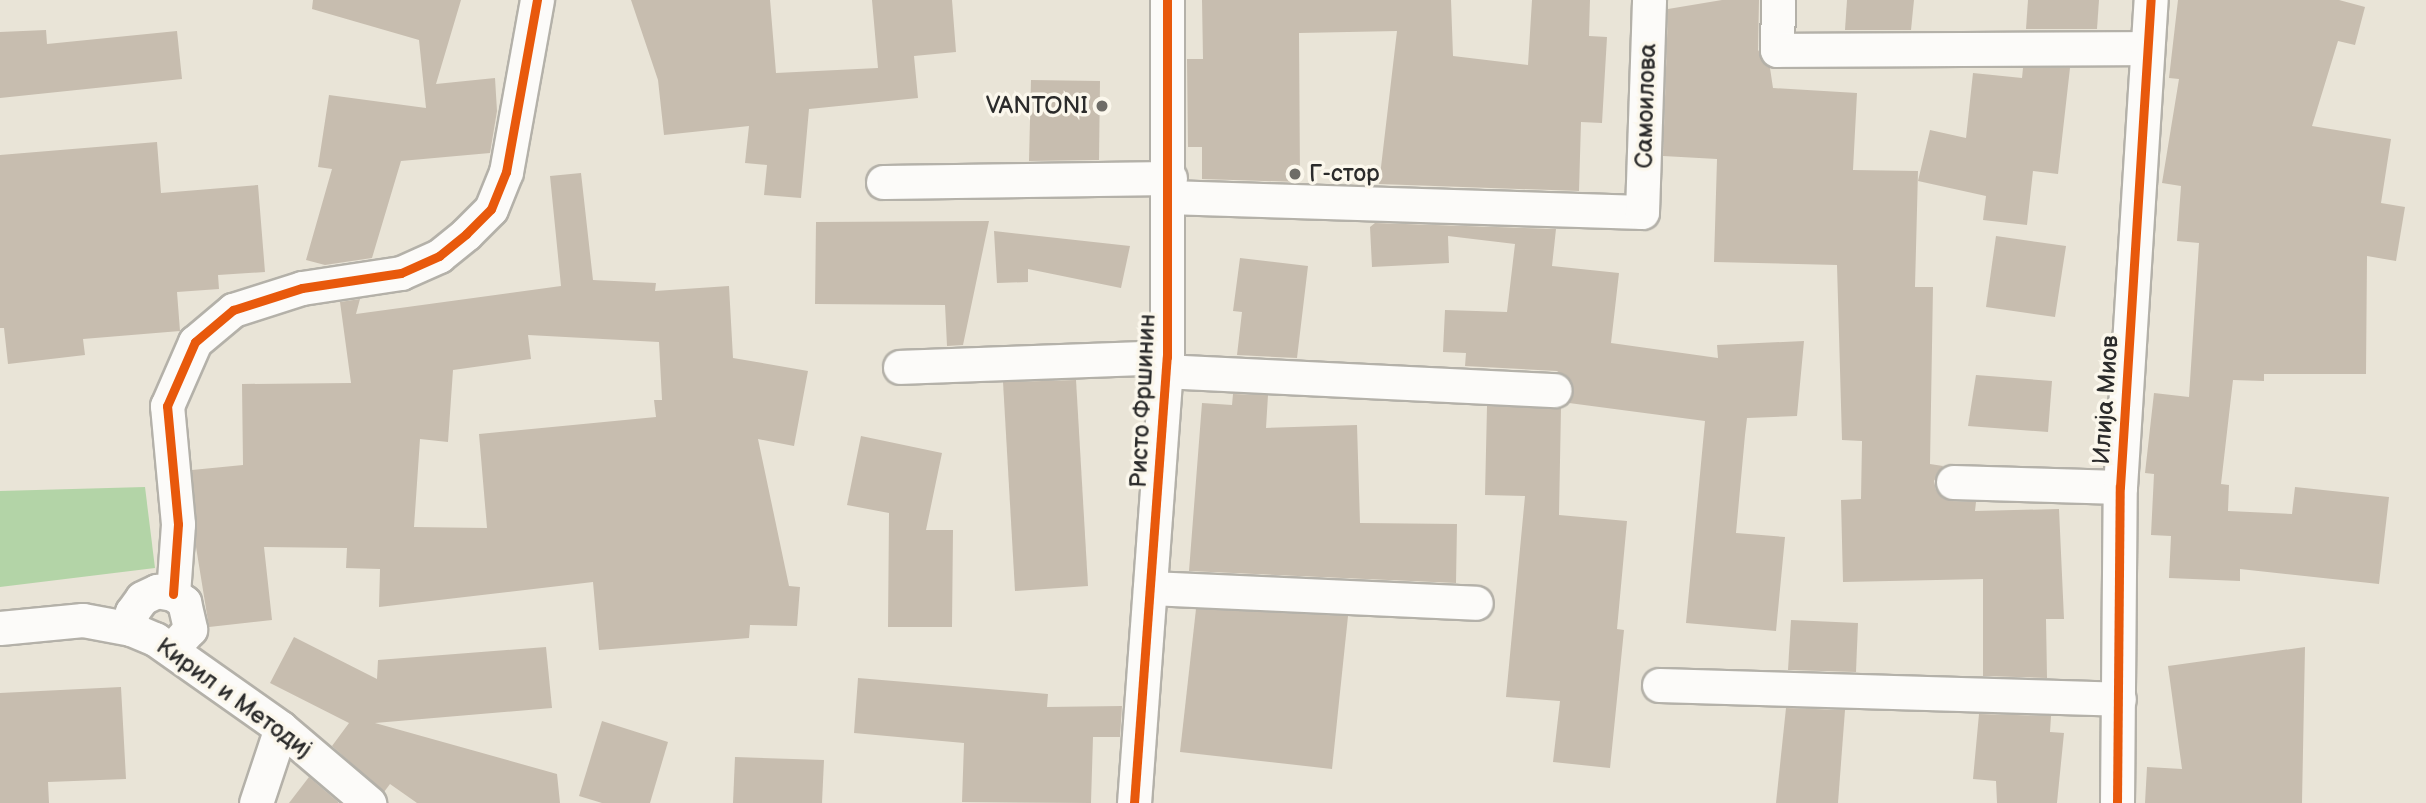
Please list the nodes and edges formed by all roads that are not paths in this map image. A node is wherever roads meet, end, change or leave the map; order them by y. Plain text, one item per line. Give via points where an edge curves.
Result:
1 (537, 0) edge
2 (1167, 0) edge
3 (1649, 0) edge
4 (1779, 0) edge
5 (2151, 0) edge
6 (2147, 48) junction
7 (883, 182) dead end
8 (1169, 188) junction
9 (1166, 364) junction
10 (900, 367) dead end
11 (1555, 390) dead end
12 (1953, 482) dead end
13 (2120, 487) junction
14 (1150, 588) junction
15 (173, 594) junction
16 (1476, 603) dead end
17 (0, 628) edge
18 (131, 629) junction
19 (173, 649) junction
20 (1659, 685) dead end
21 (2119, 698) junction
22 (281, 728) junction
23 (256, 803) edge
24 (369, 803) edge
25 (1134, 803) edge
26 (2117, 803) edge

1 - 15 street via 506,172 491,209 439,256 401,273 302,288 233,310 195,342 167,406 178,524
2 - 8 street, Ристо Фршинин
3 - 8 street, Самоилова via 1642,212
4 - 6 street via 1777,50
5 - 6 street, Илија Миов
6 - 13 street, Илија Миов
7 - 8 street
8 - 9 street, Ристо Фршинин
9 - 10 street
9 - 11 street
9 - 14 street, Ристо Фршинин
12 - 13 street
13 - 21 street, Илија Миов
14 - 16 street
14 - 25 street, Ристо Фршинин
15 - 18 street via 157,591 142,598 132,612
15 - 19 street via 191,615 190,629
17 - 18 street, Кирил и Методиј via 83,620
18 - 19 street, Кирил и Методиј
19 - 22 street, Кирил и Методиј
20 - 21 street
21 - 26 street, Илија Миов
22 - 23 street
22 - 24 street, Кирил и Методиј

